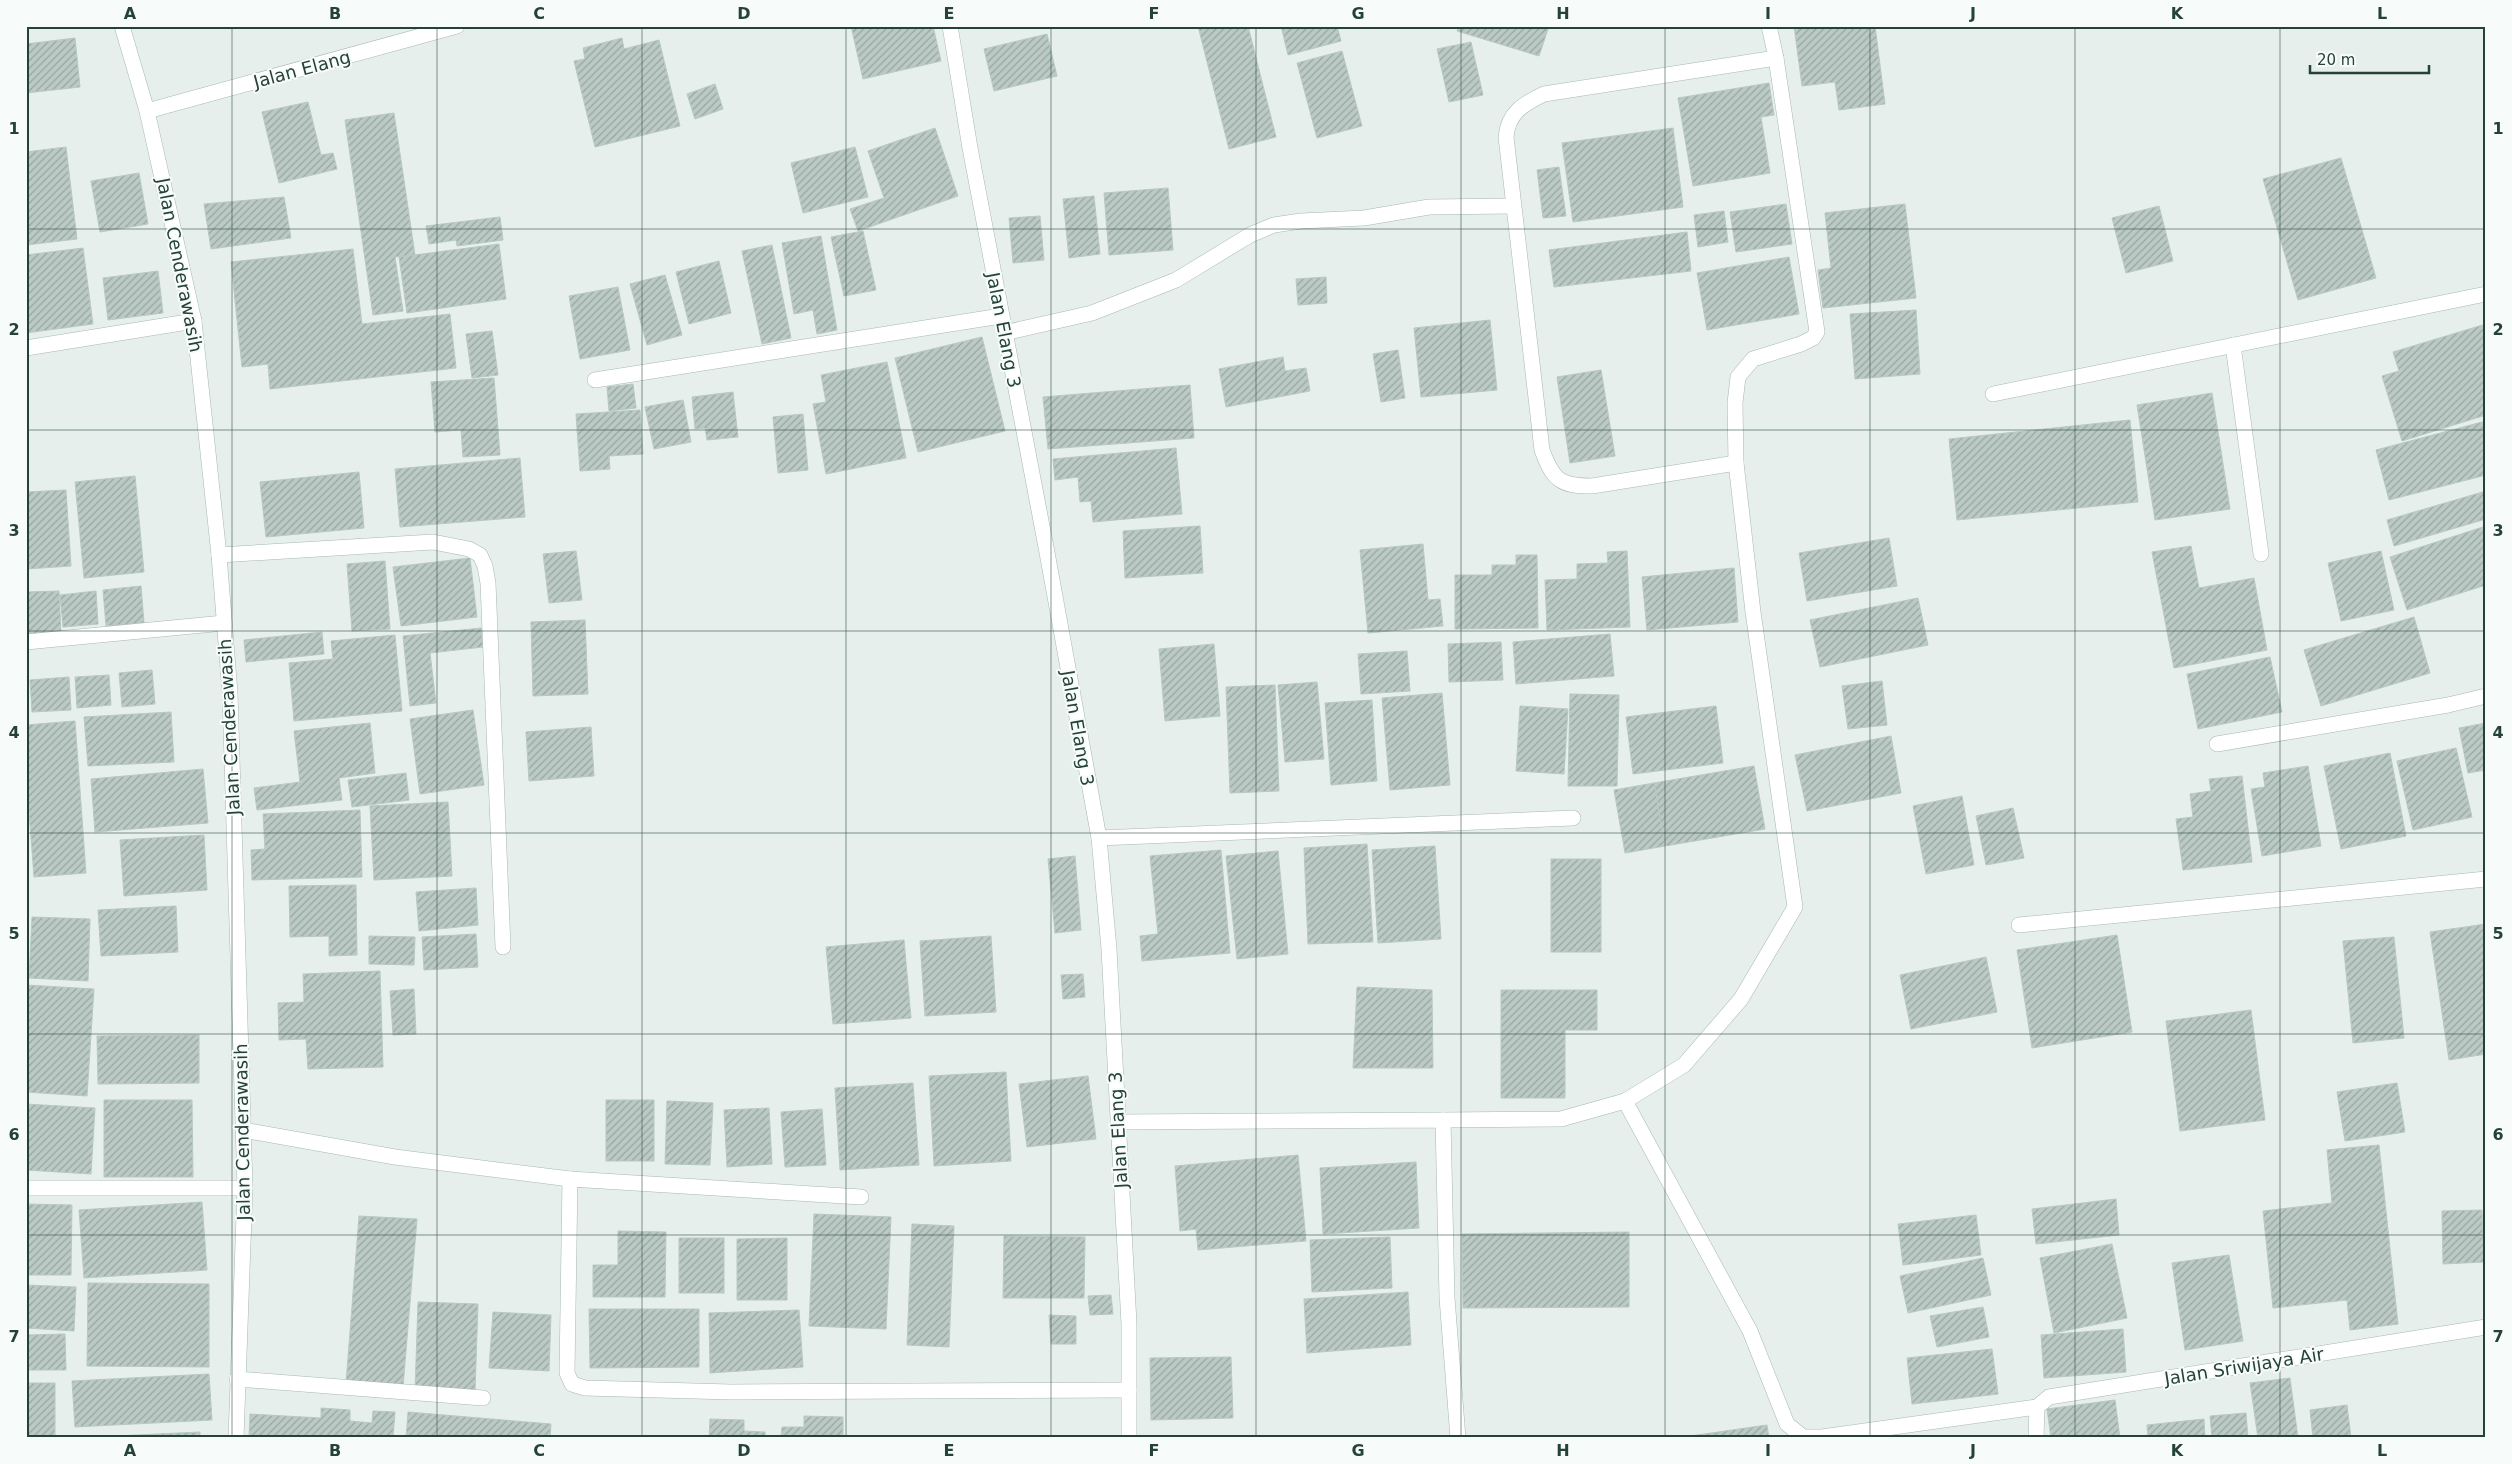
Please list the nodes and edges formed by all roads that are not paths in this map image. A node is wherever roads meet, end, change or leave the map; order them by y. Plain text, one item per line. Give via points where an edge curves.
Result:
1 (122, 26) edge
2 (457, 26) edge
3 (950, 26) edge
4 (1769, 26) edge
5 (1776, 58) junction
6 (147, 111) junction
7 (1513, 206) junction
8 (2486, 294) edge
9 (1001, 316) junction
10 (194, 322) junction
11 (1004, 333) junction
12 (2233, 345) junction
13 (26, 348) edge
14 (595, 380) dead end
15 (1993, 394) dead end
16 (1736, 463) junction
17 (219, 554) junction
18 (2261, 554) dead end
19 (224, 623) junction
20 (26, 642) edge
21 (2486, 696) edge
22 (2217, 744) dead end
23 (1572, 818) dead end
24 (1098, 838) junction
25 (2486, 879) edge
26 (2019, 925) dead end
27 (503, 947) dead end
28 (1625, 1101) junction
29 (1443, 1120) junction
30 (1118, 1122) junction
31 (243, 1130) junction
32 (570, 1179) junction
33 (26, 1188) edge
34 (244, 1188) junction
35 (861, 1197) dead end
36 (2486, 1327) edge
37 (237, 1379) junction
38 (1129, 1390) junction
39 (483, 1398) dead end
40 (2037, 1407) junction
41 (236, 1438) edge
42 (1129, 1438) edge
43 (1458, 1438) edge
44 (2036, 1438) edge

1 - 6 street, Jalan Cenderawasih
2 - 6 street, Jalan Elang
3 - 9 street, Jalan Elang 3
4 - 5 street
5 - 7 street via 1544,94 1528,101 1507,122
5 - 16 street via 1817,332 1801,344 1753,359 1738,377
6 - 10 street, Jalan Cenderawasih
7 - 11 street via 1429,207 1364,218 1274,225 1250,235 1176,280 1092,313
7 - 16 street via 1542,450 1549,469 1559,481 1572,486 1592,486
8 - 12 street
9 - 11 street, Jalan Elang 3
9 - 14 street
10 - 13 street
10 - 17 street, Jalan Cenderawasih
11 - 24 street, Jalan Elang 3
12 - 15 street
12 - 18 street
16 - 28 street via 1753,612 1795,907 1741,999 1684,1065
17 - 19 street, Jalan Cenderawasih
17 - 27 street via 433,542 469,549 480,555 488,583
19 - 20 street
19 - 31 street, Jalan Cenderawasih via 230,703
21 - 22 street
23 - 24 street
24 - 30 street, Jalan Elang 3 via 1109,949
25 - 26 street
28 - 29 street via 1561,1119
28 - 40 street via 1750,1331 1787,1424 1802,1437 1822,1437
29 - 30 street
29 - 43 street via 1447,1298
30 - 38 street, Jalan Elang 3 via 1129,1324
31 - 32 street via 395,1156
31 - 34 street, Jalan Cenderawasih
32 - 35 street
32 - 38 street via 567,1373 572,1384 585,1388 731,1392
33 - 34 street
34 - 37 street, Jalan Cenderawasih
36 - 40 street, Jalan Sriwijaya Air via 2049,1397
37 - 39 street
37 - 41 street, Jalan Cenderawasih
38 - 42 street, Jalan Elang 3
40 - 44 street

